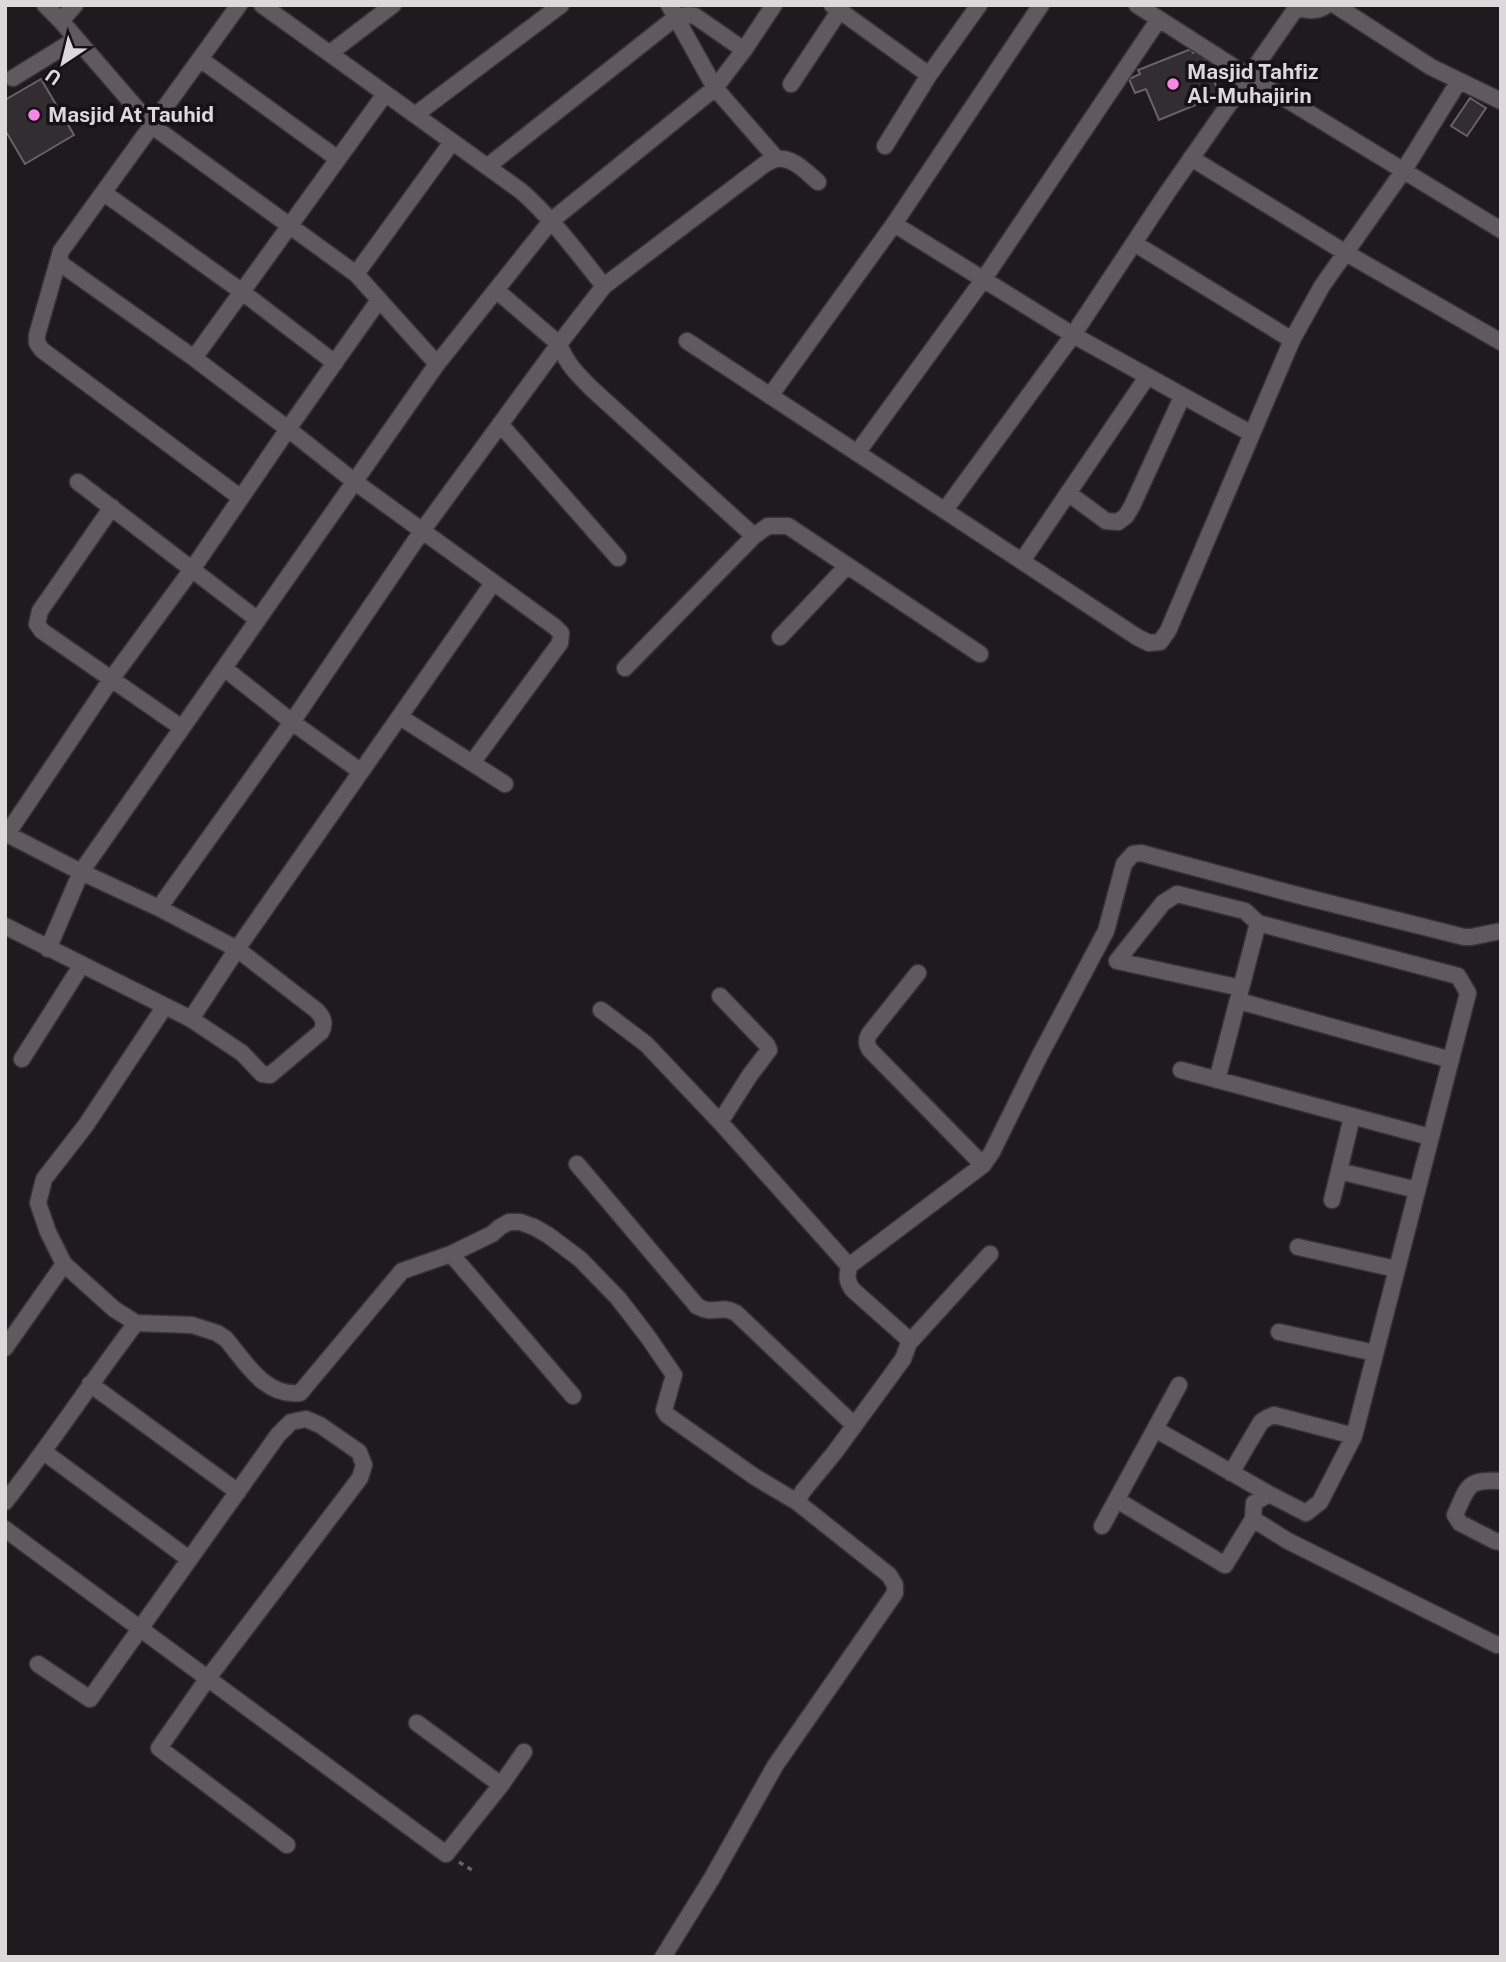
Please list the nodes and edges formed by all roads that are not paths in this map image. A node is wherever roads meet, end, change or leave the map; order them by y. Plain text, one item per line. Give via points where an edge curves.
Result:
1 (45, 5) edge
2 (75, 5) edge
3 (239, 5) edge
4 (262, 5) edge
5 (393, 5) edge
6 (561, 5) edge
7 (774, 5) edge
8 (979, 5) edge
9 (1041, 5) edge
10 (1137, 5) edge
11 (1327, 5) edge
12 (1335, 5) edge
13 (1296, 6) edge
14 (836, 8) edge
15 (672, 12) edge
16 (1159, 19) junction
17 (61, 21) junction
18 (76, 39) junction
19 (744, 50) junction
20 (330, 53) junction
21 (200, 59) junction
22 (929, 75) junction
23 (1248, 76) junction
24 (13, 78) dead end
25 (1459, 81) junction
26 (791, 84) dead end
27 (715, 88) junction
28 (385, 94) junction
29 (1501, 101) edge
30 (415, 115) junction
31 (151, 125) junction
32 (452, 142) junction
33 (886, 146) dead end
34 (1191, 158) junction
35 (338, 159) junction
36 (776, 159) junction
37 (488, 166) junction
38 (1404, 170) junction
39 (818, 182) dead end
40 (104, 192) junction
41 (551, 221) junction
42 (894, 224) junction
43 (290, 225) junction
44 (1501, 230) edge
45 (1134, 243) junction
46 (1346, 253) junction
47 (59, 260) junction
48 (356, 274) junction
49 (983, 280) junction
50 (604, 286) junction
51 (496, 290) junction
52 (241, 291) junction
53 (379, 300) junction
54 (1073, 335) junction
55 (687, 341) dead end
56 (1292, 341) junction
57 (1501, 342) edge
58 (559, 344) junction
59 (194, 358) junction
60 (335, 363) junction
61 (437, 364) junction
62 (1147, 377) junction
63 (771, 396) junction
64 (1182, 397) junction
65 (500, 424) junction
66 (288, 429) junction
67 (1252, 434) junction
68 (857, 453) junction
69 (78, 482) dead end
70 (355, 482) junction
71 (1068, 494) junction
72 (242, 498) junction
73 (113, 507) junction
74 (945, 510) junction
75 (422, 531) junction
76 (754, 536) junction
77 (618, 558) dead end
78 (1022, 561) junction
79 (848, 566) junction
80 (192, 568) junction
81 (493, 583) junction
82 (258, 620) junction
83 (780, 637) dead end
84 (980, 654) dead end
85 (224, 668) junction
86 (625, 668) dead end
87 (112, 678) junction
88 (400, 717) junction
89 (292, 722) junction
90 (182, 728) junction
91 (472, 762) junction
92 (360, 771) junction
93 (505, 784) dead end
94 (6, 834) edge
95 (81, 872) junction
96 (159, 908) junction
97 (1258, 923) junction
98 (5, 926) edge
99 (1501, 931) edge
100 (48, 949) junction
101 (237, 949) junction
102 (81, 966) junction
103 (918, 973) dead end
104 (1240, 995) junction
105 (720, 996) dead end
106 (164, 1006) junction
107 (601, 1010) dead end
108 (191, 1019) junction
109 (22, 1059) dead end
110 (1451, 1060) junction
111 (1181, 1070) dead end
112 (1217, 1080) junction
113 (1352, 1117) junction
114 (720, 1122) junction
115 (1430, 1137) junction
116 (577, 1164) dead end
117 (982, 1166) junction
118 (1339, 1171) junction
119 (1417, 1190) junction
120 (1332, 1200) dead end
121 (1298, 1247) dead end
122 (451, 1254) junction
123 (990, 1254) dead end
124 (64, 1264) junction
125 (849, 1266) junction
126 (1396, 1269) junction
127 (136, 1323) junction
128 (1279, 1332) dead end
129 (909, 1343) junction
130 (5, 1348) edge
131 (1375, 1353) junction
132 (90, 1384) junction
133 (1179, 1385) dead end
134 (573, 1396) dead end
135 (854, 1425) junction
136 (1155, 1429) junction
137 (1354, 1436) junction
138 (44, 1452) junction
139 (1231, 1473) junction
140 (1501, 1481) edge
141 (238, 1492) junction
142 (1269, 1494) junction
143 (1117, 1500) junction
144 (5, 1502) edge
145 (797, 1502) junction
146 (1253, 1519) junction
147 (1102, 1525) dead end
148 (7, 1535) edge
149 (1501, 1542) edge
150 (189, 1559) junction
151 (139, 1629) junction
152 (1501, 1644) edge
153 (38, 1664) dead end
154 (208, 1678) junction
155 (417, 1723) dead end
156 (524, 1752) dead end
157 (501, 1785) junction
158 (287, 1845) dead end
159 (663, 1957) edge

1 - 17 street
2 - 17 street
3 - 21 street
4 - 20 street
5 - 20 street
6 - 30 street
7 - 19 street
8 - 22 street
9 - 42 street
10 - 16 street
11 - 13 street via 1308,11
12 - 25 street
13 - 23 street
14 - 22 street
14 - 26 street
15 - 19 street via 695,16
15 - 27 street
15 - 37 street
16 - 23 street
16 - 49 street
17 - 18 street
18 - 24 street
18 - 31 street
19 - 27 street
20 - 28 street
21 - 31 street
21 - 35 street
22 - 33 street
23 - 34 street
23 - 38 street
25 - 29 street
25 - 38 street
27 - 36 street
27 - 41 street
28 - 30 street
28 - 35 street
30 - 32 street
31 - 40 street
31 - 43 street
32 - 37 street
32 - 48 street
34 - 45 street
34 - 46 street
35 - 43 street
36 - 39 street via 797,164
36 - 50 street
37 - 41 street via 522,191
38 - 44 street
38 - 46 street
40 - 47 street
40 - 52 street
41 - 50 street
41 - 51 street
42 - 49 street
42 - 63 street
43 - 48 street
43 - 52 street
45 - 54 street
45 - 56 street
46 - 56 street
46 - 57 street
47 - 59 street
47 - 72 street via 37,335 42,350
48 - 53 street
49 - 54 street
49 - 68 street
50 - 58 street
51 - 58 street
51 - 61 street
52 - 59 street
52 - 60 street
53 - 60 street
53 - 61 street
54 - 62 street
54 - 74 street
55 - 63 street
56 - 67 street
58 - 65 street
58 - 76 street via 572,369 591,388
59 - 66 street
60 - 66 street
61 - 70 street
62 - 64 street
62 - 71 street
63 - 68 street
64 - 67 street
64 - 71 street via 1126,516 1118,522 1106,520
65 - 75 street
65 - 77 street
66 - 70 street
66 - 72 street
67 - 78 street via 1160,642 1137,637
68 - 74 street
69 - 73 street
70 - 75 street
70 - 82 street
71 - 78 street
72 - 80 street
73 - 80 street
73 - 87 street via 40,611 37,624
74 - 78 street
75 - 81 street
75 - 89 street
76 - 79 street via 768,526 788,526
76 - 86 street
79 - 83 street
79 - 84 street
80 - 82 street
80 - 87 street
81 - 88 street
81 - 91 street via 555,626 561,633 560,643
82 - 85 street
85 - 89 street
85 - 90 street
87 - 90 street
87 - 94 street
88 - 91 street
88 - 92 street
89 - 92 street
89 - 96 street
90 - 95 street
91 - 93 street
92 - 101 street
94 - 95 street
95 - 96 street
95 - 100 street
96 - 101 street
97 - 104 street
97 - 104 street via 1245,911 1177,894 1163,903 1117,961
97 - 110 street via 1458,976 1468,993
98 - 100 street
99 - 117 street via 1464,936 1133,854 1124,864 1107,931
100 - 102 street
101 - 108 street
101 - 108 street via 316,1010 324,1019 321,1032 270,1075 261,1074 242,1054
102 - 106 street
102 - 109 street
103 - 117 street via 870,1033 867,1045
104 - 110 street
104 - 112 street
105 - 114 street via 769,1049
106 - 108 street
106 - 124 street via 86,1125 44,1179 38,1203
107 - 114 street via 646,1044
110 - 115 street
111 - 112 street
112 - 113 street
113 - 115 street
113 - 118 street
114 - 125 street
115 - 119 street
116 - 135 street via 697,1306 736,1313
117 - 125 street
118 - 119 street
118 - 120 street
119 - 126 street
121 - 126 street
122 - 127 street via 402,1271 300,1393 280,1393 268,1387 218,1333 192,1325
122 - 134 street
122 - 145 street via 509,1222 534,1227 563,1245 618,1298 672,1370 664,1410 667,1415
123 - 129 street
124 - 127 street
124 - 130 street
125 - 129 street via 848,1284
126 - 131 street
127 - 132 street
128 - 131 street
129 - 135 street via 903,1359
131 - 137 street
132 - 138 street
132 - 141 street
133 - 136 street
135 - 145 street
136 - 139 street
136 - 143 street
137 - 139 street via 1274,1415 1261,1422
137 - 142 street via 1320,1502 1306,1513
138 - 144 street
138 - 150 street
139 - 142 street
140 - 149 street via 1472,1483 1455,1515 1460,1523
141 - 150 street
141 - 154 street via 291,1422 306,1419 320,1425 359,1452 364,1465 360,1478
142 - 146 street via 1254,1503
143 - 146 street via 1225,1565
143 - 147 street
145 - 159 street via 889,1575 895,1593 775,1766
146 - 152 street via 1288,1541
148 - 151 street
150 - 151 street
151 - 153 street via 90,1699
151 - 154 street
154 - 157 street via 446,1854
154 - 158 street via 159,1748
155 - 157 street
156 - 157 street

